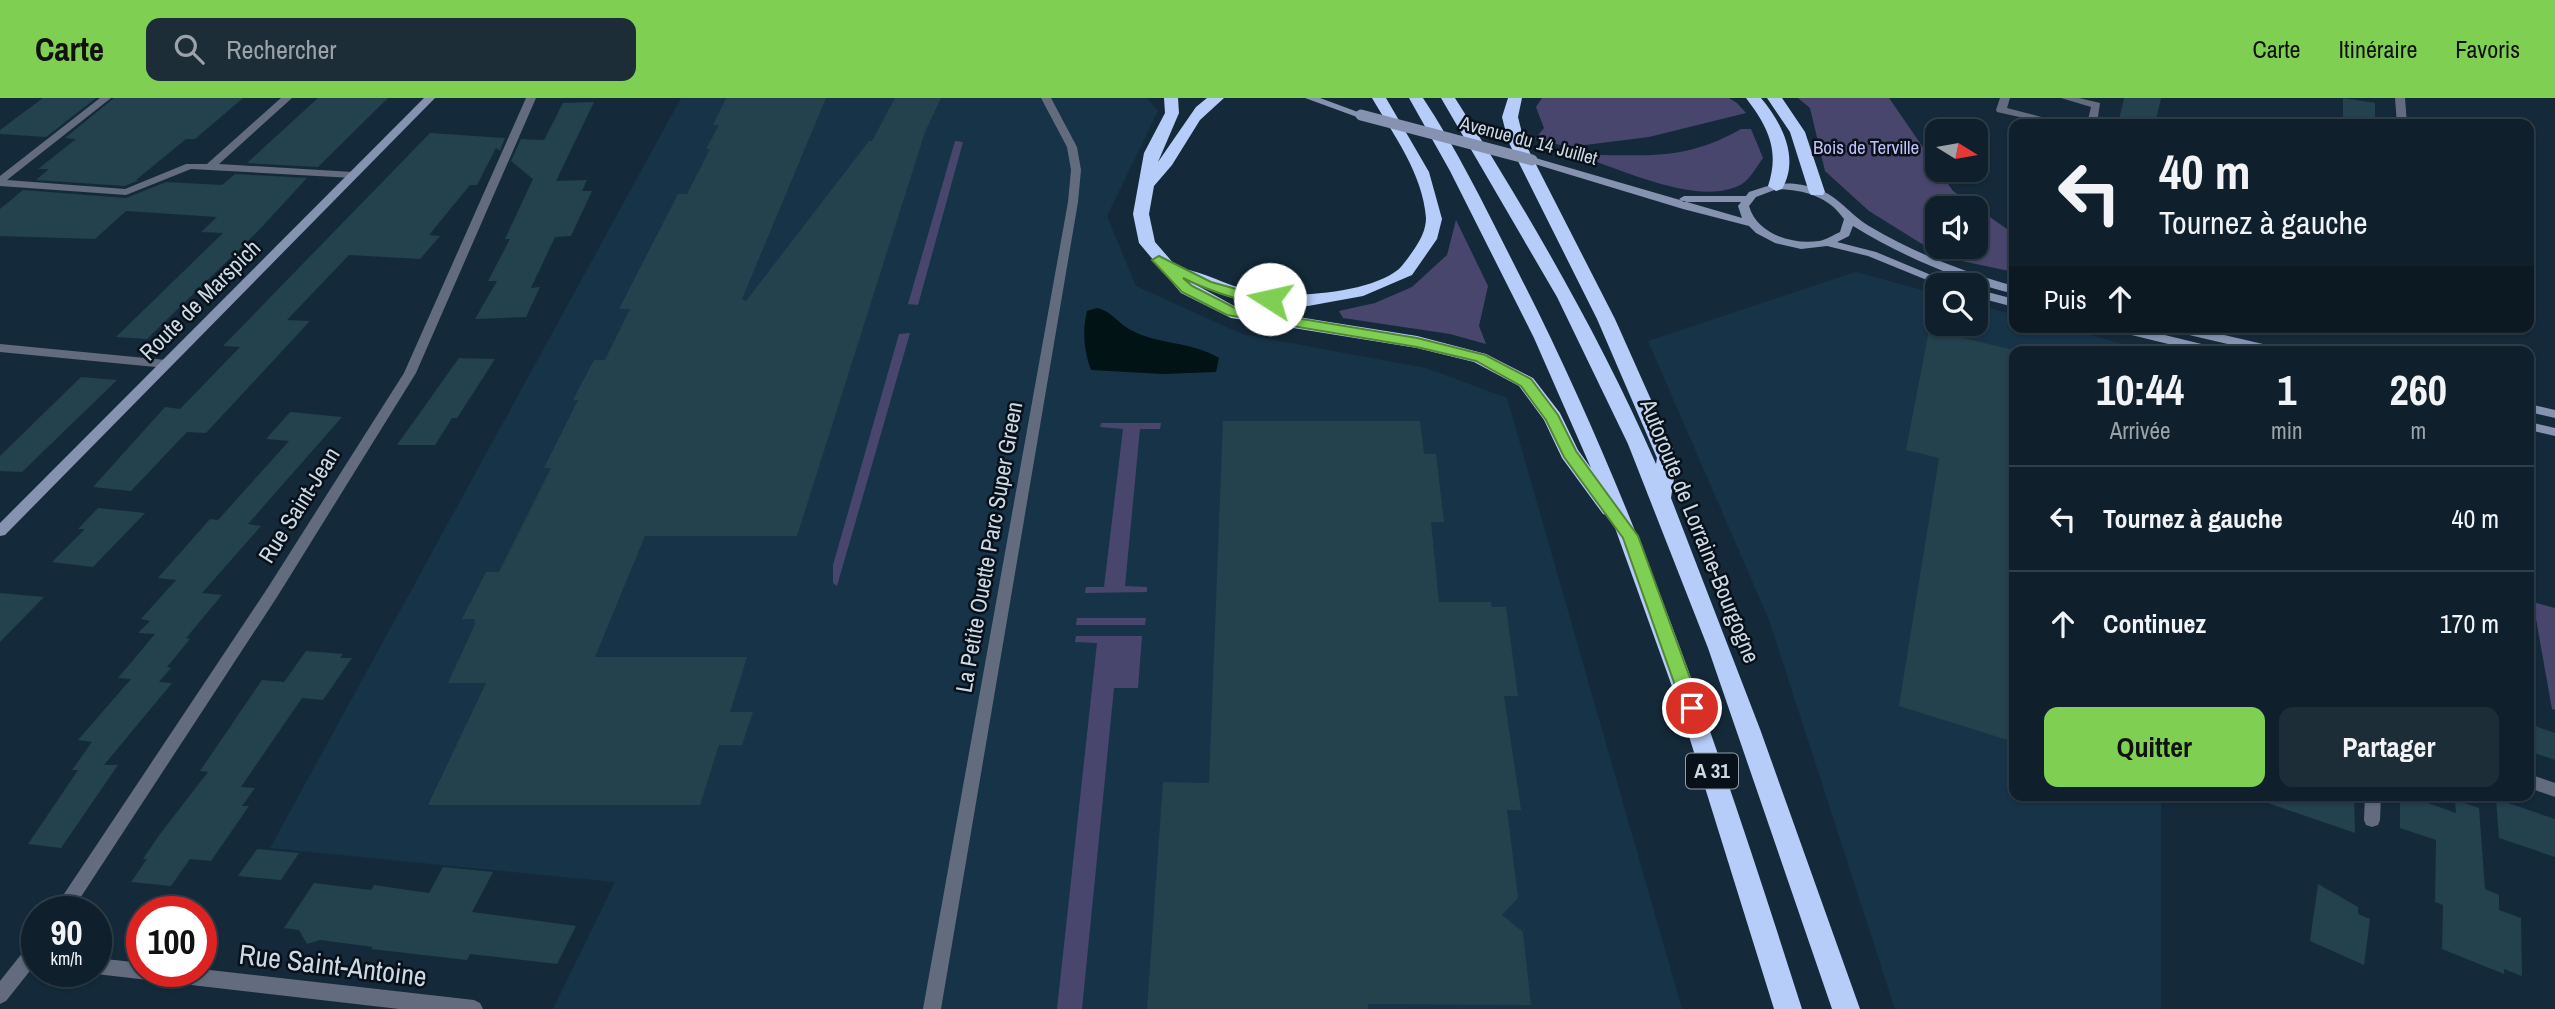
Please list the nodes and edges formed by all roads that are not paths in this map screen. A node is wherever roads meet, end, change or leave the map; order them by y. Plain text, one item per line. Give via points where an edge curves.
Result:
1 (106, 98) edge
2 (287, 98) edge
3 (430, 98) edge
4 (531, 98) edge
5 (1046, 98) edge
6 (1171, 98) edge
7 (1217, 98) edge
8 (1310, 98) edge
9 (1379, 98) edge
10 (1416, 98) edge
11 (1448, 98) edge
12 (1515, 98) edge
13 (1753, 98) edge
14 (1774, 98) edge
15 (2005, 98) edge
16 (2066, 98) edge
17 (2400, 98) edge
18 (2041, 119) edge
19 (2093, 119) edge
20 (2402, 119) edge
21 (210, 167) junction
22 (353, 176) junction
23 (0, 182) edge
24 (1146, 185) junction
25 (1776, 186) junction
26 (1817, 191) junction
27 (1657, 196) junction
28 (1746, 199) junction
29 (1849, 219) junction
30 (1749, 223) junction
31 (1827, 243) junction
32 (1159, 260) junction
33 (1925, 275) edge
34 (2009, 288) edge
35 (1988, 296) edge
36 (2009, 302) edge
37 (2140, 333) edge
38 (2198, 333) edge
39 (2193, 346) edge
40 (2254, 346) edge
41 (0, 348) edge
42 (166, 364) junction
43 (2534, 409) edge
44 (2555, 414) edge
45 (2534, 427) edge
46 (2555, 432) edge
47 (1661, 498) junction
48 (0, 531) edge
49 (1630, 536) junction
50 (2534, 783) edge
51 (2555, 790) edge
52 (2373, 801) edge
53 (2372, 820) dead end
54 (72, 896) edge
55 (21, 970) edge
56 (217, 979) edge
57 (0, 995) edge
58 (474, 1009) edge
59 (932, 1009) edge
60 (1788, 1009) edge
61 (1846, 1009) edge

1 - 23 street
2 - 21 street
3 - 22 main road, Route de Marspich
4 - 54 street, Rue Saint-Jean via 410,373 272,593
5 - 59 street, La Petite Ouette Parc Super Green via 1072,147 1076,170 1073,202
6 - 24 highway via 1172,113 1152,153
7 - 24 highway via 1194,115 1168,160
8 - 27 main road, Avenue du 14 Juillet, bridge
9 - 32 highway via 1415,158 1434,221 1427,243 1404,274 1361,292 1308,302 1251,297 1206,284
10 - 49 highway, A 31 via 1540,328
11 - 47 highway, Autoroute de Lorraine-Bourgogne / A 31 via 1551,268
12 - 47 highway via 1510,117 1516,141 1606,319 1667,458
13 - 25 highway via 1773,129 1783,163
14 - 26 highway via 1802,135 1807,170
15 - 18 street via 2001,110
16 - 19 street via 2096,105
17 - 20 street
21 - 22 street
21 - 23 street via 190,166 126,192
22 - 42 main road, Route de Marspich
24 - 32 highway via 1140,214 1147,243
25 - 26 main road
25 - 28 main road
26 - 29 main road via 1843,208
27 - 28 main road, Avenue du 14 Juillet
27 - 30 main road, Avenue du 14 Juillet
28 - 30 main road via 1743,206
29 - 31 main road via 1845,233
29 - 34 main road via 1934,263
30 - 31 main road, Avenue du 14 Juillet via 1779,241 1807,246
31 - 33 main road via 1872,254
32 - 49 highway via 1187,289 1231,312 1417,342 1480,358 1526,382 1553,418 1569,453
35 - 36 main road
37 - 39 main road
38 - 40 main road
41 - 42 street
42 - 48 main road, Route de Marspich
43 - 44 main road
45 - 46 main road
47 - 61 highway, Autoroute de Lorraine-Bourgogne / A 31
49 - 60 highway, A 31 via 1692,708
50 - 51 street
52 - 53 street
55 - 57 street
56 - 58 street, Rue Saint-Antoine

